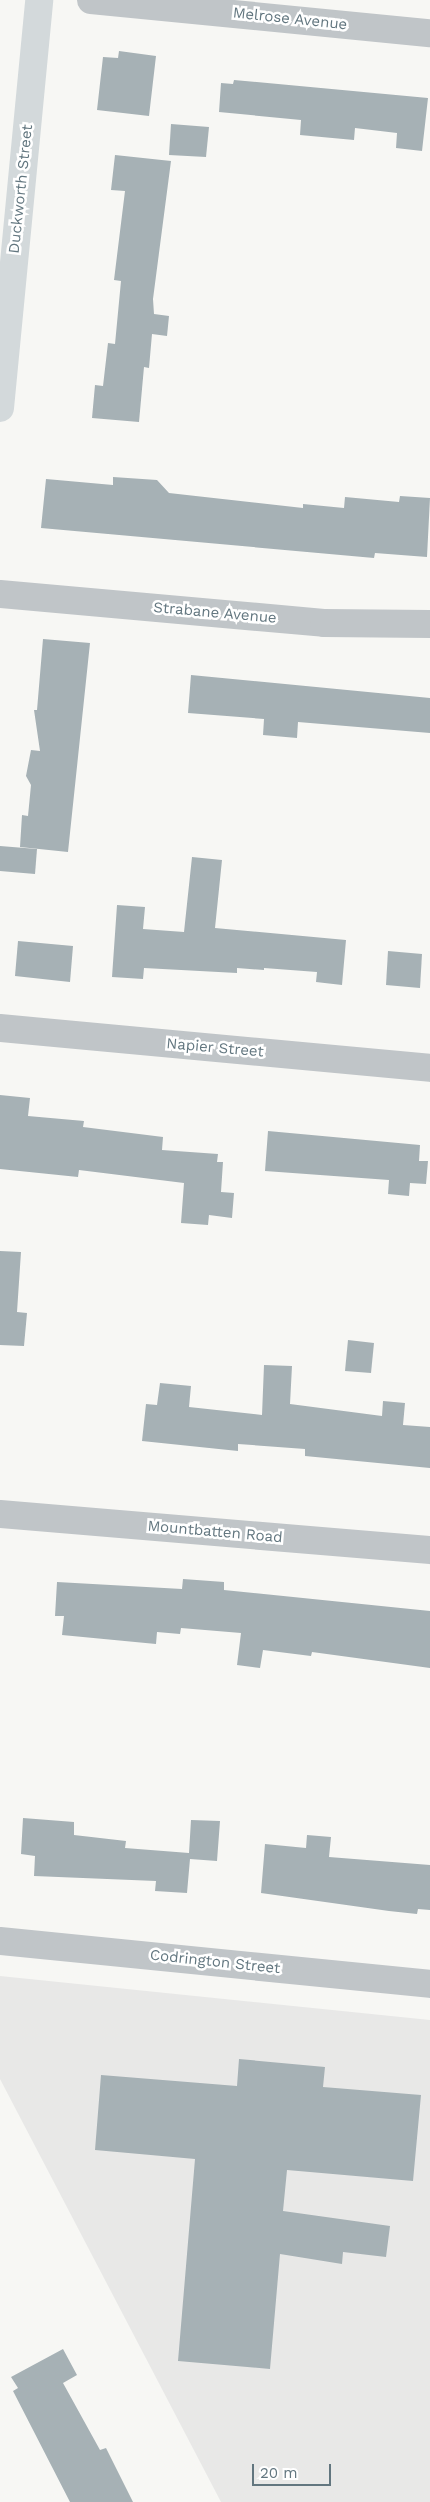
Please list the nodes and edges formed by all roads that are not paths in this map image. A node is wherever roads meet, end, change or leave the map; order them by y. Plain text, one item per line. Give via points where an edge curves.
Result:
1 (39, 0) edge
2 (90, 0) edge
3 (430, 33) edge
4 (2, 353) edge
5 (0, 408) edge
6 (0, 594) edge
7 (430, 624) edge
8 (0, 1028) edge
9 (430, 1068) edge
10 (0, 1514) edge
11 (430, 1550) edge
12 (0, 1941) edge
13 (430, 1984) edge

1 - 4 main road, Duckworth Street
2 - 3 street, Melrose Avenue
4 - 5 main road, Duckworth Street
6 - 7 street, Strabane Avenue via 324,623
8 - 9 street, Napier Street
10 - 11 street, Mountbatten Road
12 - 13 street, Codrington Street

